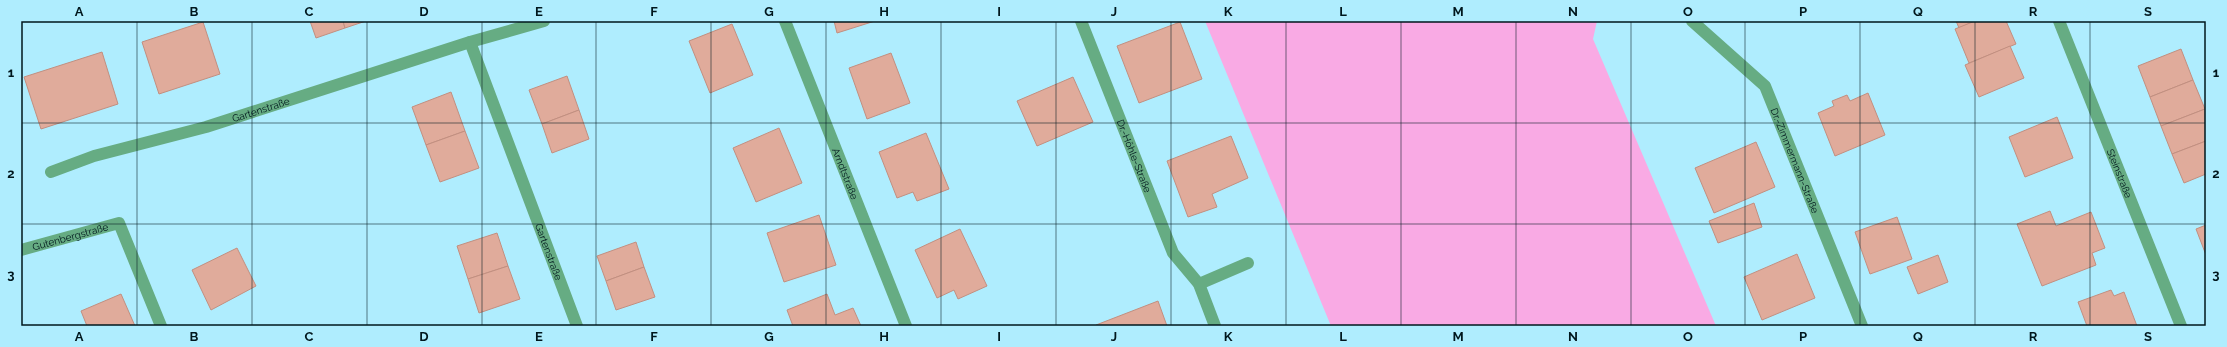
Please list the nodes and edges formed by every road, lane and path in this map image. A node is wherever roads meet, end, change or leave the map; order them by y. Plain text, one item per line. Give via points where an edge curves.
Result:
1 (544, 21) edge
2 (785, 21) edge
3 (1081, 21) edge
4 (1692, 21) edge
5 (2059, 21) edge
6 (470, 42) junction
7 (51, 172) dead end
8 (21, 250) edge
9 (1248, 263) dead end
10 (1199, 284) junction
11 (161, 326) edge
12 (577, 326) edge
13 (906, 326) edge
14 (1215, 326) edge
15 (1862, 326) edge
16 (2181, 326) edge

1 - 6 street, Gartenstraße
2 - 13 street, Arndtstraße
3 - 10 street, Dr.-Höhle-Straße via 1173,253
4 - 15 street, Dr.-Zimmermann-Straße via 1765,86
5 - 16 street, Steinstraße
6 - 7 street, Gartenstraße via 206,127 94,156
6 - 12 street, Gartenstraße
8 - 11 street, Gutenbergstraße via 119,223
9 - 10 street
10 - 14 street, Dr.-Höhle-Straße

